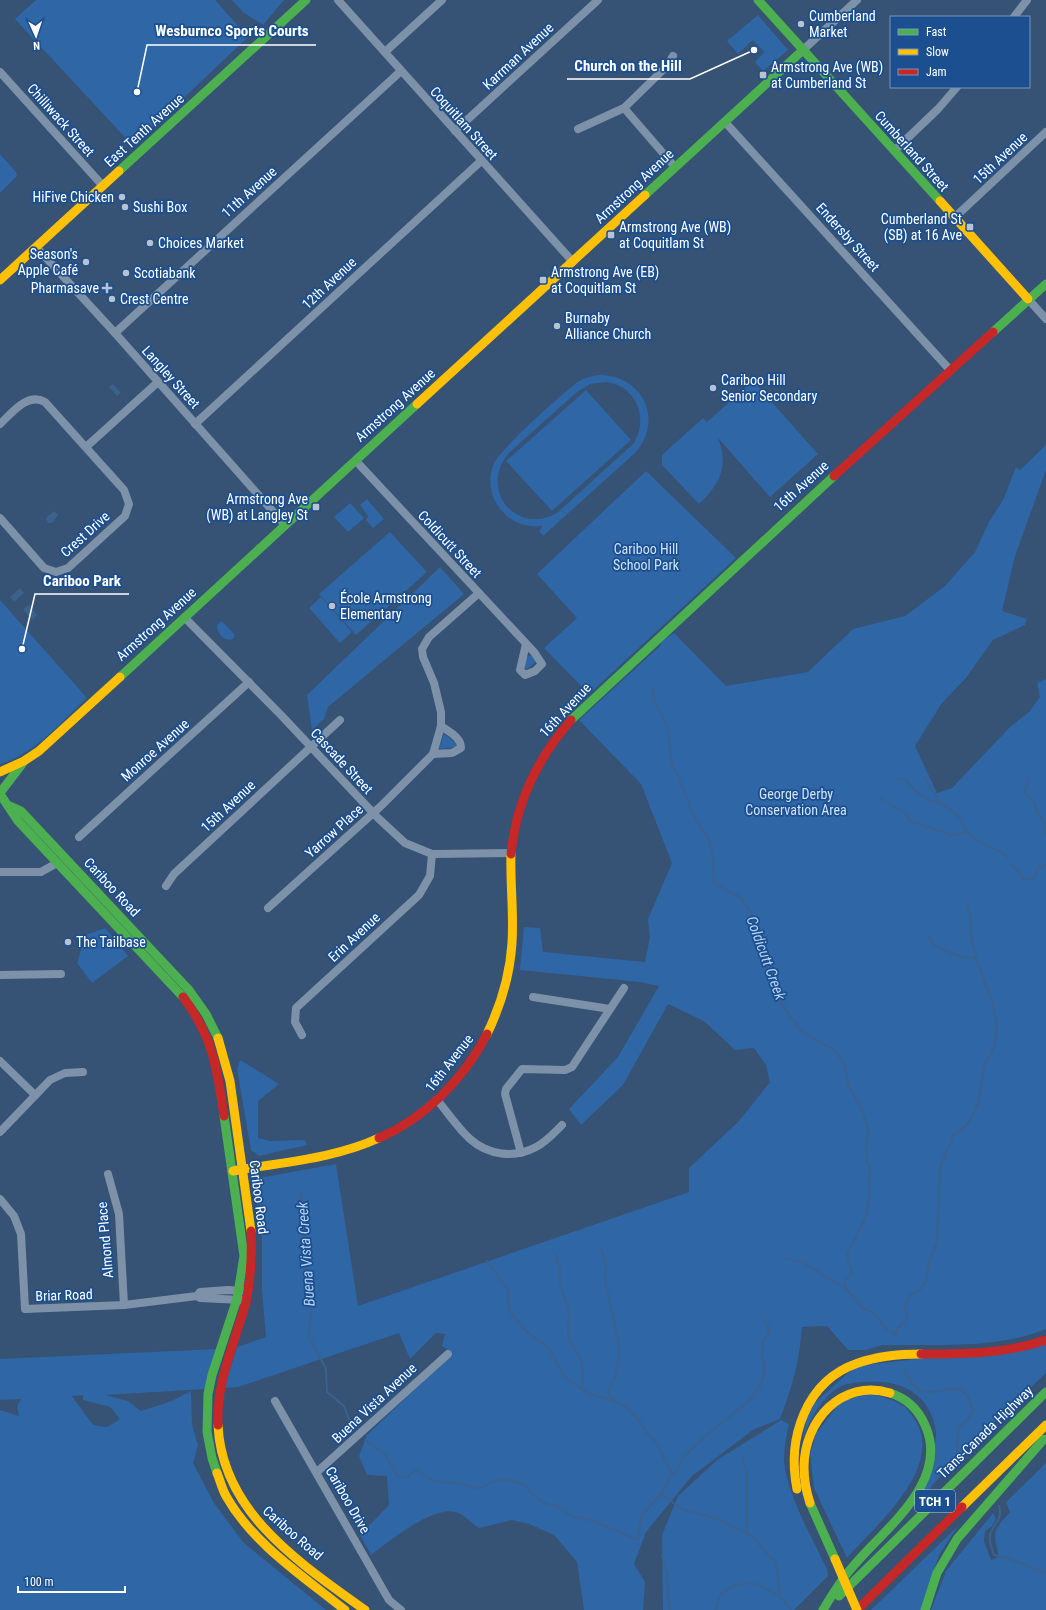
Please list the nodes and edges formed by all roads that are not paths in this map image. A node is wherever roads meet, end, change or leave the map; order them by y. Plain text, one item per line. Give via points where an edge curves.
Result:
1 (306, 0) edge
2 (338, 0) edge
3 (442, 0) edge
4 (598, 0) edge
5 (758, 0) edge
6 (857, 0) edge
7 (1027, 0) edge
8 (1015, 16) edge
9 (803, 50) junction
10 (385, 52) junction
11 (673, 56) dead end
12 (401, 71) junction
13 (0, 72) edge
14 (956, 88) edge
15 (624, 108) junction
16 (725, 122) junction
17 (578, 128) dead end
18 (455, 131) junction
19 (1046, 132) edge
20 (894, 150) junction
21 (481, 161) junction
22 (675, 167) junction
23 (103, 186) junction
24 (954, 218) junction
25 (36, 247) junction
26 (573, 262) junction
27 (0, 280) edge
28 (1046, 284) edge
29 (1028, 299) junction
30 (1046, 319) edge
31 (115, 333) junction
32 (950, 370) junction
33 (158, 382) junction
34 (0, 424) edge
35 (195, 424) junction
36 (86, 447) junction
37 (356, 461) junction
38 (0, 518) edge
39 (285, 525) junction
40 (479, 593) junction
41 (185, 618) junction
42 (526, 644) dead end
43 (249, 682) junction
44 (340, 720) dead end
45 (441, 726) junction
46 (311, 746) junction
47 (433, 754) junction
48 (24, 761) junction
49 (0, 772) edge
50 (0, 794) edge
51 (10, 806) junction
52 (373, 813) junction
53 (79, 836) dead end
54 (511, 853) junction
55 (432, 854) junction
56 (57, 862) junction
57 (0, 872) edge
58 (166, 886) dead end
59 (268, 908) dead end
60 (61, 974) dead end
61 (0, 975) edge
62 (624, 988) dead end
63 (533, 997) dead end
64 (610, 1009) junction
65 (302, 1035) dead end
66 (0, 1061) edge
67 (83, 1072) dead end
68 (35, 1095) junction
69 (438, 1101) junction
70 (562, 1125) dead end
71 (0, 1132) edge
72 (521, 1153) junction
73 (237, 1170) junction
74 (108, 1174) dead end
75 (0, 1199) edge
76 (243, 1296) junction
77 (124, 1305) junction
78 (1046, 1340) edge
79 (448, 1354) dead end
80 (1046, 1392) edge
81 (275, 1401) dead end
82 (1046, 1425) edge
83 (1046, 1437) edge
84 (317, 1472) junction
85 (832, 1561) junction
86 (345, 1610) edge
87 (365, 1610) edge
88 (401, 1610) edge
89 (824, 1610) edge
90 (848, 1610) edge
91 (857, 1610) edge
92 (925, 1610) edge

1 - 23 main road, East Tenth Avenue
2 - 10 street, Coquitlam Street
3 - 10 street
4 - 18 street, Karrman Avenue
5 - 9 main road, Cumberland Street
6 - 9 street
7 - 8 street
9 - 16 main road, Armstrong Avenue
9 - 20 main road, Cumberland Street
10 - 12 street, Coquitlam Street
11 - 15 street via 667,66
12 - 18 street, Coquitlam Street
12 - 31 street, 11th Avenue
13 - 23 street, Chilliwack Street
14 - 20 street via 938,109
15 - 17 street
15 - 22 street
16 - 22 main road, Armstrong Avenue
16 - 32 street, Endersby Street
18 - 21 street, Coquitlam Street
19 - 24 street, 15th Avenue
20 - 24 main road, Cumberland Street
21 - 26 street, Coquitlam Street
21 - 35 street, 12th Avenue
22 - 26 main road, Armstrong Avenue
23 - 25 main road, East Tenth Avenue
24 - 29 main road, Cumberland Street
25 - 27 main road, East Tenth Avenue
25 - 31 street, Langley Street
26 - 37 main road, Armstrong Avenue
28 - 29 main road, 16th Avenue
29 - 30 street, Cumberland Street
29 - 32 main road, 16th Avenue
31 - 33 street, Langley Street
32 - 54 main road, 16th Avenue via 770,534 563,729 543,756 524,794 516,821
33 - 35 street, Langley Street
33 - 36 street
34 - 36 street, Crest Drive via 24,402 38,399 47,404
35 - 39 street, Langley Street
36 - 38 street, Crest Drive via 124,490 129,507 125,516 68,568 55,572 44,568
37 - 39 main road, Armstrong Avenue
37 - 40 street, Coldicutt Street
39 - 41 main road, Armstrong Avenue
40 - 42 street, Coldicutt Street
40 - 45 street, Yarrow Place via 429,637 422,649 439,698
41 - 43 street, Cascade Street
41 - 48 main road, Armstrong Avenue via 39,751
43 - 46 street, Cascade Street
43 - 53 street, Monroe Avenue
44 - 46 street, 15th Avenue
45 - 47 street, Yarrow Place
45 - 47 street via 458,738 461,748 452,753
46 - 52 street, Cascade Street
46 - 58 street, 15th Avenue via 174,874
47 - 52 street, Yarrow Place
48 - 49 main road, Armstrong Avenue
48 - 50 main road
50 - 51 main road, Cariboo Road
51 - 56 main road, Cariboo Road via 12,814
51 - 73 main road, Cariboo Road via 21,811 200,1004 215,1031 225,1058
52 - 55 street, Cascade Street via 405,843
52 - 59 street, Yarrow Place
54 - 55 street, Cascade Street
54 - 69 main road, 16th Avenue via 513,942 502,997 478,1051
55 - 65 street, Erin Avenue via 430,876 419,895 296,1008 295,1022
56 - 57 street via 41,872
56 - 73 main road, Cariboo Road via 180,993 198,1016 211,1046 218,1072
60 - 61 street
62 - 64 street
63 - 64 street
64 - 72 street via 572,1067 565,1070 522,1069 506,1089 505,1094
66 - 68 street
67 - 68 street via 58,1076 50,1080
68 - 71 street
69 - 72 street via 468,1137 483,1148 500,1154
69 - 73 main road, 16th Avenue via 402,1127 362,1146 332,1155
70 - 72 street via 542,1143
73 - 76 main road, Cariboo Road via 244,1256
74 - 77 street, Almond Place via 119,1214
75 - 77 street, Briar Road via 14,1216 21,1234 25,1309
76 - 77 street, Briar Road via 200,1292 197,1296
76 - 86 main road, Cariboo Road via 212,1375 207,1403 209,1445 216,1473 232,1506 247,1527 273,1552
76 - 87 main road, Cariboo Road via 218,1403 219,1440 227,1473 243,1504 261,1526
78 - 85 main road via 992,1352 877,1356 847,1367 823,1386 800,1419 793,1446 793,1463 794,1478 803,1508
79 - 84 street, Buena Vista Avenue
80 - 89 main road, Trans-Canada Highway / TCH 1
81 - 84 street, Cariboo Drive
82 - 91 main road, TCH 1
83 - 92 main road via 957,1539 932,1583
84 - 88 street, Cariboo Drive via 390,1600
85 - 89 main road via 806,1484 803,1460 809,1436 827,1407 843,1395 868,1389 896,1394 913,1407 924,1424 930,1440 928,1470 915,1494 845,1575
85 - 90 main road
85 - 91 main road, bridge

